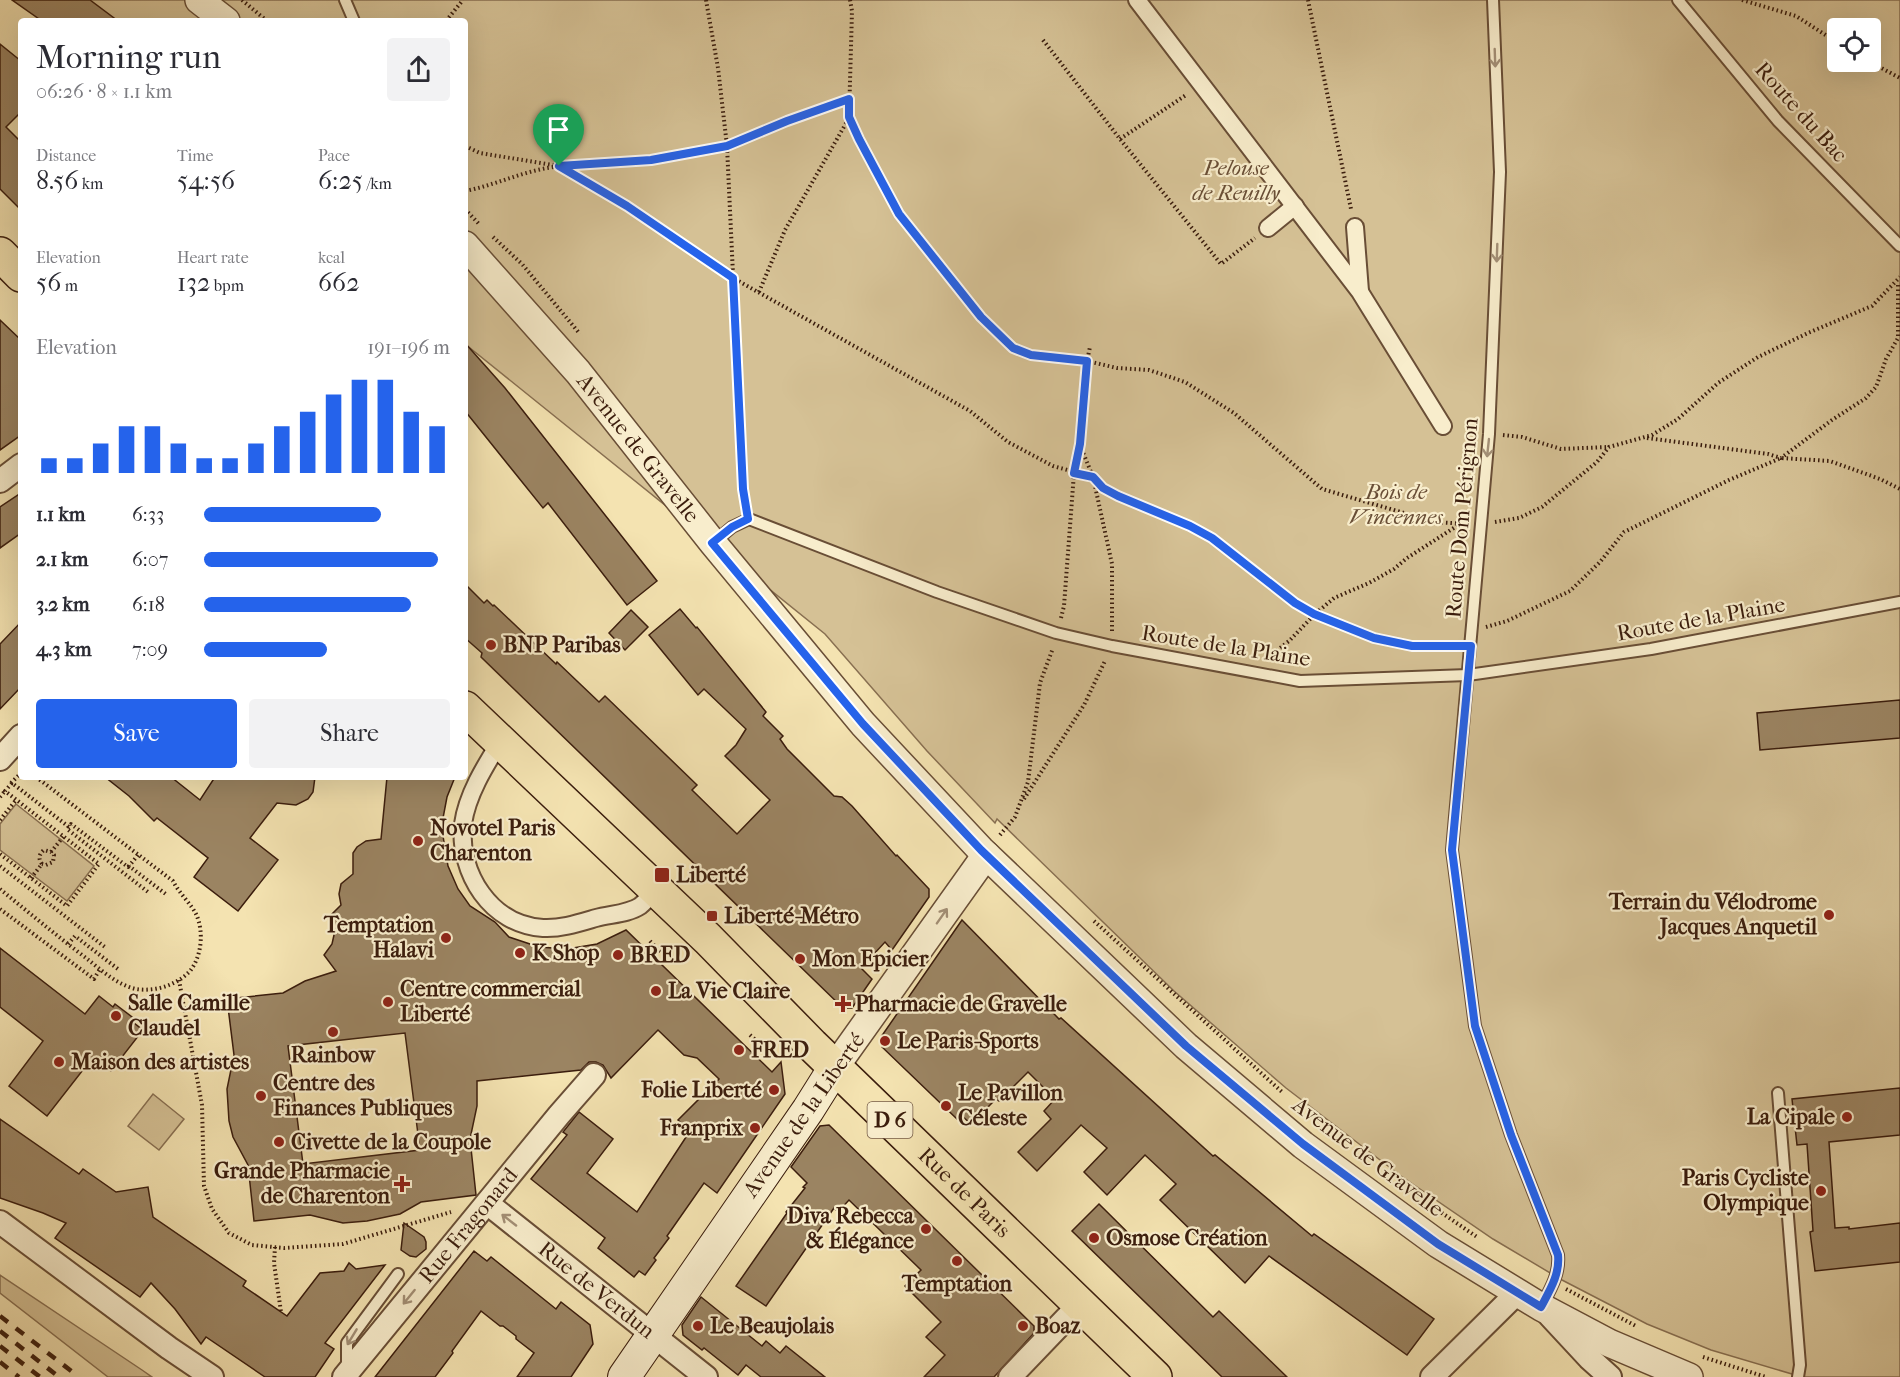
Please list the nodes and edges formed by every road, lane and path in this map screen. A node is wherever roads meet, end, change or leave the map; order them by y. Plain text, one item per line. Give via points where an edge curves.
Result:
1 (199, 0) edge
2 (242, 0) edge
3 (345, 0) edge
4 (463, 0) edge
5 (706, 0) edge
6 (850, 0) edge
7 (1137, 0) edge
8 (1308, 0) edge
9 (1493, 0) edge
10 (1678, 0) edge
11 (1742, 0) edge
12 (222, 18) edge
13 (263, 18) edge
14 (353, 18) edge
15 (448, 18) edge
16 (1827, 37) edge
17 (1043, 40) dead end
18 (1881, 68) edge
19 (1900, 78) edge
20 (849, 99) junction
21 (1173, 104) dead end
22 (849, 117) junction
23 (1120, 139) junction
24 (727, 146) junction
25 (468, 147) edge
26 (559, 166) junction
27 (468, 190) edge
28 (1295, 206) junction
29 (1355, 227) joint
30 (1268, 228) joint
31 (1900, 246) edge
32 (468, 248) edge
33 (0, 254) edge
34 (18, 272) edge
35 (733, 278) junction
36 (1898, 281) dead end
37 (759, 292) junction
38 (1360, 292) junction
39 (1090, 346) dead end
40 (1087, 361) junction
41 (1443, 426) dead end
42 (1490, 434) junction
43 (1645, 437) dead end
44 (1609, 447) dead end
45 (1781, 458) junction
46 (18, 467) edge
47 (1074, 473) junction
48 (0, 481) edge
49 (1900, 489) edge
50 (748, 519) junction
51 (1461, 524) dead end
52 (712, 543) junction
53 (1900, 602) edge
54 (1314, 614) junction
55 (1473, 632) junction
56 (1471, 646) junction
57 (1256, 673) junction
58 (1468, 675) junction
59 (468, 711) edge
60 (18, 739) edge
61 (500, 741) junction
62 (0, 759) edge
63 (40, 780) edge
64 (5, 791) junction
65 (0, 796) edge
66 (16, 800) junction
67 (1019, 807) dead end
68 (0, 820) edge
69 (69, 827) junction
70 (995, 830) dead end
71 (64, 836) junction
72 (993, 845) junction
73 (51, 852) junction
74 (0, 854) edge
75 (138, 855) junction
76 (104, 858) junction
77 (42, 864) junction
78 (99, 864) junction
79 (0, 866) edge
80 (129, 866) junction
81 (31, 878) junction
82 (0, 889) edge
83 (657, 891) junction
84 (148, 892) dead end
85 (167, 895) dead end
86 (67, 906) junction
87 (0, 909) edge
88 (62, 913) junction
89 (1094, 921) dead end
90 (650, 941) dead end
91 (68, 944) junction
92 (105, 947) dead end
93 (665, 957) dead end
94 (100, 969) junction
95 (118, 969) dead end
96 (179, 980) junction
97 (750, 1035) dead end
98 (761, 1045) dead end
99 (835, 1067) junction
100 (594, 1075) dead end
101 (1778, 1093) dead end
102 (1286, 1096) dead end
103 (1414, 1194) dead end
104 (487, 1203) junction
105 (454, 1211) dead end
106 (0, 1222) edge
107 (1482, 1240) dead end
108 (275, 1247) junction
109 (398, 1274) dead end
110 (1554, 1283) junction
111 (1517, 1293) junction
112 (1080, 1304) junction
113 (1541, 1307) junction
114 (281, 1312) dead end
115 (1647, 1331) dead end
116 (653, 1335) junction
117 (1599, 1351) junction
118 (1693, 1366) edge
119 (346, 1375) edge
120 (212, 1377) edge
121 (624, 1377) edge
122 (706, 1377) edge
123 (1010, 1377) edge
124 (1155, 1377) edge
125 (1432, 1377) edge
126 (1610, 1377) edge
127 (1766, 1377) edge
128 (1798, 1377) edge

1 - 12 street
2 - 13 path
3 - 14 lane
4 - 15 path
5 - 24 path
6 - 20 path
7 - 28 street
8 - 29 path
9 -> 42 lane, Route Dom Pérignon via 1500,172
10 - 31 lane, Route du Bac via 1778,121
11 - 16 path via 1796,16
17 - 23 path
18 - 19 path
20 - 22 path
20 - 24 path
21 - 23 path
22 - 37 path via 785,230
22 - 40 path via 899,214 981,317 1013,348 1031,355
23 - 30 path via 1221,264
24 - 26 path via 651,160
24 - 35 path
25 - 26 path via 480,153
26 - 27 path
26 - 35 path via 627,206
28 - 30 street
28 - 38 street
29 - 38 street
32 - 52 street, Avenue de Gravelle via 578,372
33 - 34 main road
35 - 37 path
35 - 50 path via 743,489
36 - 45 path via 1898,338 1876,387
37 - 47 path via 970,411 1008,442
38 - 41 street
39 - 40 path
40 - 47 path
42 - 44 path via 1561,449
42 -> 55 lane, Route Dom Pérignon
43 - 45 path
45 - 49 path via 1830,461
45 - 55 path via 1624,532 1570,591 1507,621
46 - 48 street
47 - 54 path via 1093,477 1118,496 1212,538
50 - 52 lane
50 - 57 lane, Route de la Plaine via 1056,633
51 - 54 path via 1394,568 1334,598
52 - 72 street, Avenue de Gravelle via 863,724
53 - 58 lane, Route de la Plaine via 1651,649
54 - 56 path via 1374,638 1412,646
54 - 57 path via 1289,641 1268,655
55 - 56 lane, Route Dom Pérignon
56 - 58 lane, Route Dom Pérignon
57 - 58 lane, Route de la Plaine via 1300,681
58 - 110 lane, Route Dom Pérignon via 1452,850 1475,1026 1511,1135 1558,1255
59 - 61 main road, Rue de Paris / D 6
60 - 62 street
61 - 83 main road, Rue de Paris / D 6
61 - 83 street via 471,796 464,824 467,864 490,905 523,924 542,928 638,907
63 - 75 path
64 - 65 path
64 - 66 path
64 - 69 path via 12,783
66 - 68 path
66 - 71 path
67 - 72 path
69 - 76 path via 71,833
69 - 80 path via 71,824
70 - 72 path
71 - 73 path
71 - 78 path
99 -> 72 street, Avenue de la Liberté
72 - 111 street, Avenue de Gravelle via 1186,1046 1303,1144 1438,1244
73 - 77 path via 53,861
73 - 77 path via 41,853
74 - 81 path
75 - 80 path
75 - 96 path via 172,881 196,913 201,933 198,955 193,967
76 - 78 path
76 - 84 path
77 - 81 path
78 - 86 path
79 - 88 path
80 - 85 path
81 - 86 path
82 - 91 path
83 - 99 main road, Rue de Paris / D 6
86 - 88 path
87 - 94 path via 94,979
88 - 92 path
89 - 102 path, Avenue de Gravelle
90 - 93 path
91 - 94 path
91 - 95 path via 75,936
94 - 96 path via 135,988 153,990
96 - 108 path via 202,1105 204,1186 212,1209 229,1233 252,1245
97 - 98 path
99 - 112 main road, Rue de Paris / D 6
99 - 116 main road, Avenue de la Liberté
100 - 104 street, Rue Fragonard
101 - 128 lane
103 - 107 path, Avenue de Gravelle
116 -> 104 street, Rue de Verdun
104 -> 119 street, Rue Fragonard
105 - 108 path via 343,1244
106 - 120 street
108 - 114 path
109 -> 119 lane via 347,1343
110 - 113 lane, Route Dom Pérignon
110 - 115 path
111 - 113 street, Avenue de Gravelle
111 - 125 street
112 - 123 street
112 - 124 main road, Rue de Paris / D 6
113 - 117 street, Avenue de Gravelle
116 - 121 main road, Avenue de la Liberté
116 - 122 street, Rue de Verdun
117 - 118 street, Avenue de Gravelle
117 - 126 street
118 - 127 path

